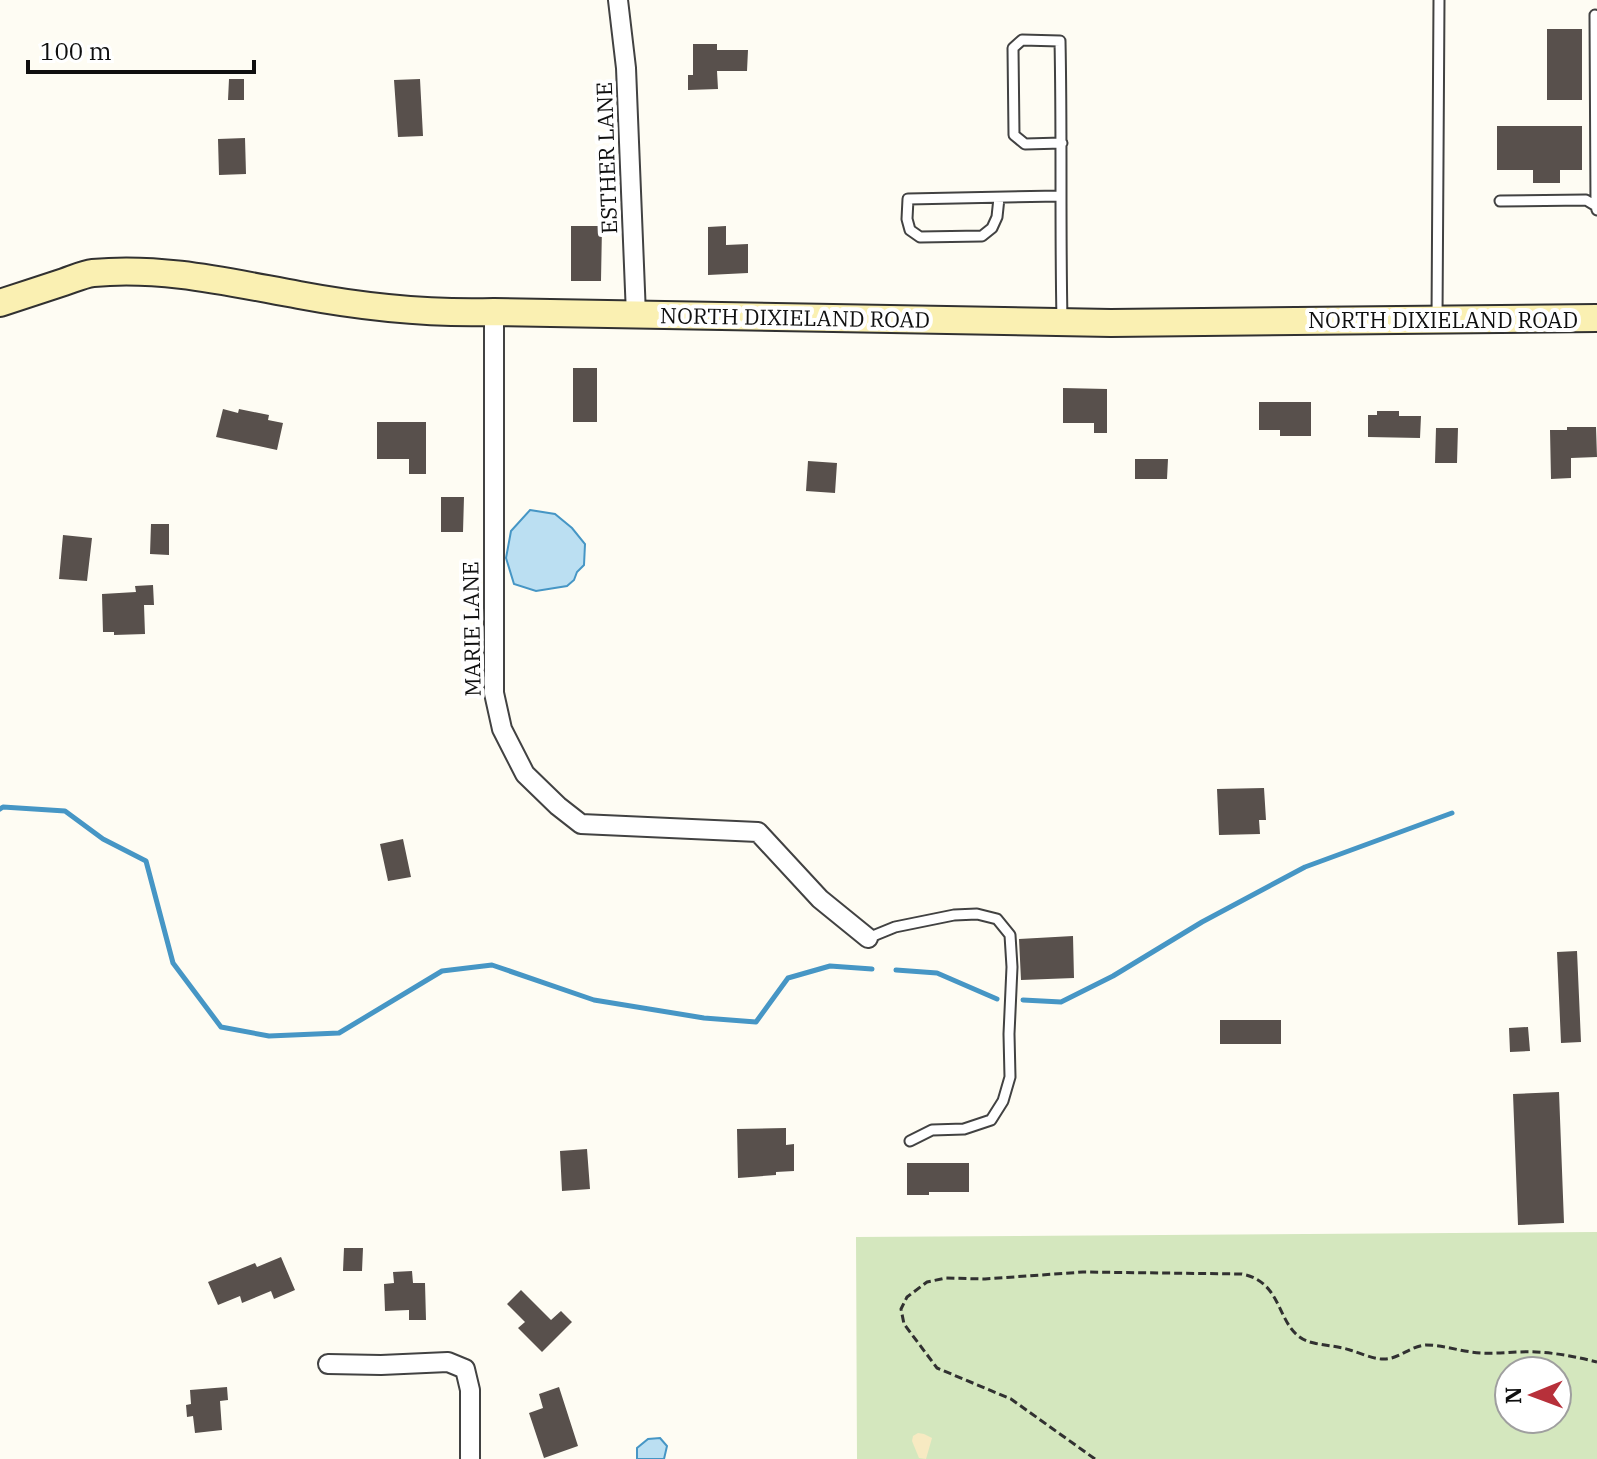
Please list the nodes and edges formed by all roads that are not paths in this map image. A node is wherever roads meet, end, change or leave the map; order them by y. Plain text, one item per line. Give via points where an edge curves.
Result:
1 (618, 0) edge
2 (1439, 0) edge
3 (1595, 15) edge
4 (1062, 143) junction
5 (1060, 196) junction
6 (999, 198) junction
7 (1500, 201) dead end
8 (1596, 208) edge
9 (0, 303) edge
10 (494, 312) junction
11 (636, 315) junction
12 (1597, 318) edge
13 (1437, 319) junction
14 (1062, 322) junction
15 (868, 938) joint
16 (910, 1141) dead end
17 (328, 1364) dead end
18 (470, 1459) edge

1 - 11 street, ESTHER LANE via 626,68
2 - 13 lane
3 - 8 lane
4 - 4 lane via 1060,41 1022,40 1013,48 1014,135 1025,144
4 - 5 lane
5 - 6 lane
5 - 14 lane
6 - 6 lane via 908,199 910,230 920,237 982,236 997,217
7 - 8 lane via 1586,200
9 - 10 street, NORTH DIXIELAND ROAD via 91,273 145,273 229,281 376,307
10 - 11 street, NORTH DIXIELAND ROAD
10 - 15 street, MARIE LANE via 494,693 502,729 525,774 581,824 758,832 820,899
11 - 14 street, NORTH DIXIELAND ROAD
12 - 13 street, NORTH DIXIELAND ROAD
13 - 14 street, NORTH DIXIELAND ROAD
15 - 16 lane via 895,927 977,914 997,919 1010,935 1010,1077 1003,1101 991,1120 964,1129 932,1130
17 - 18 street via 448,1362 465,1369

